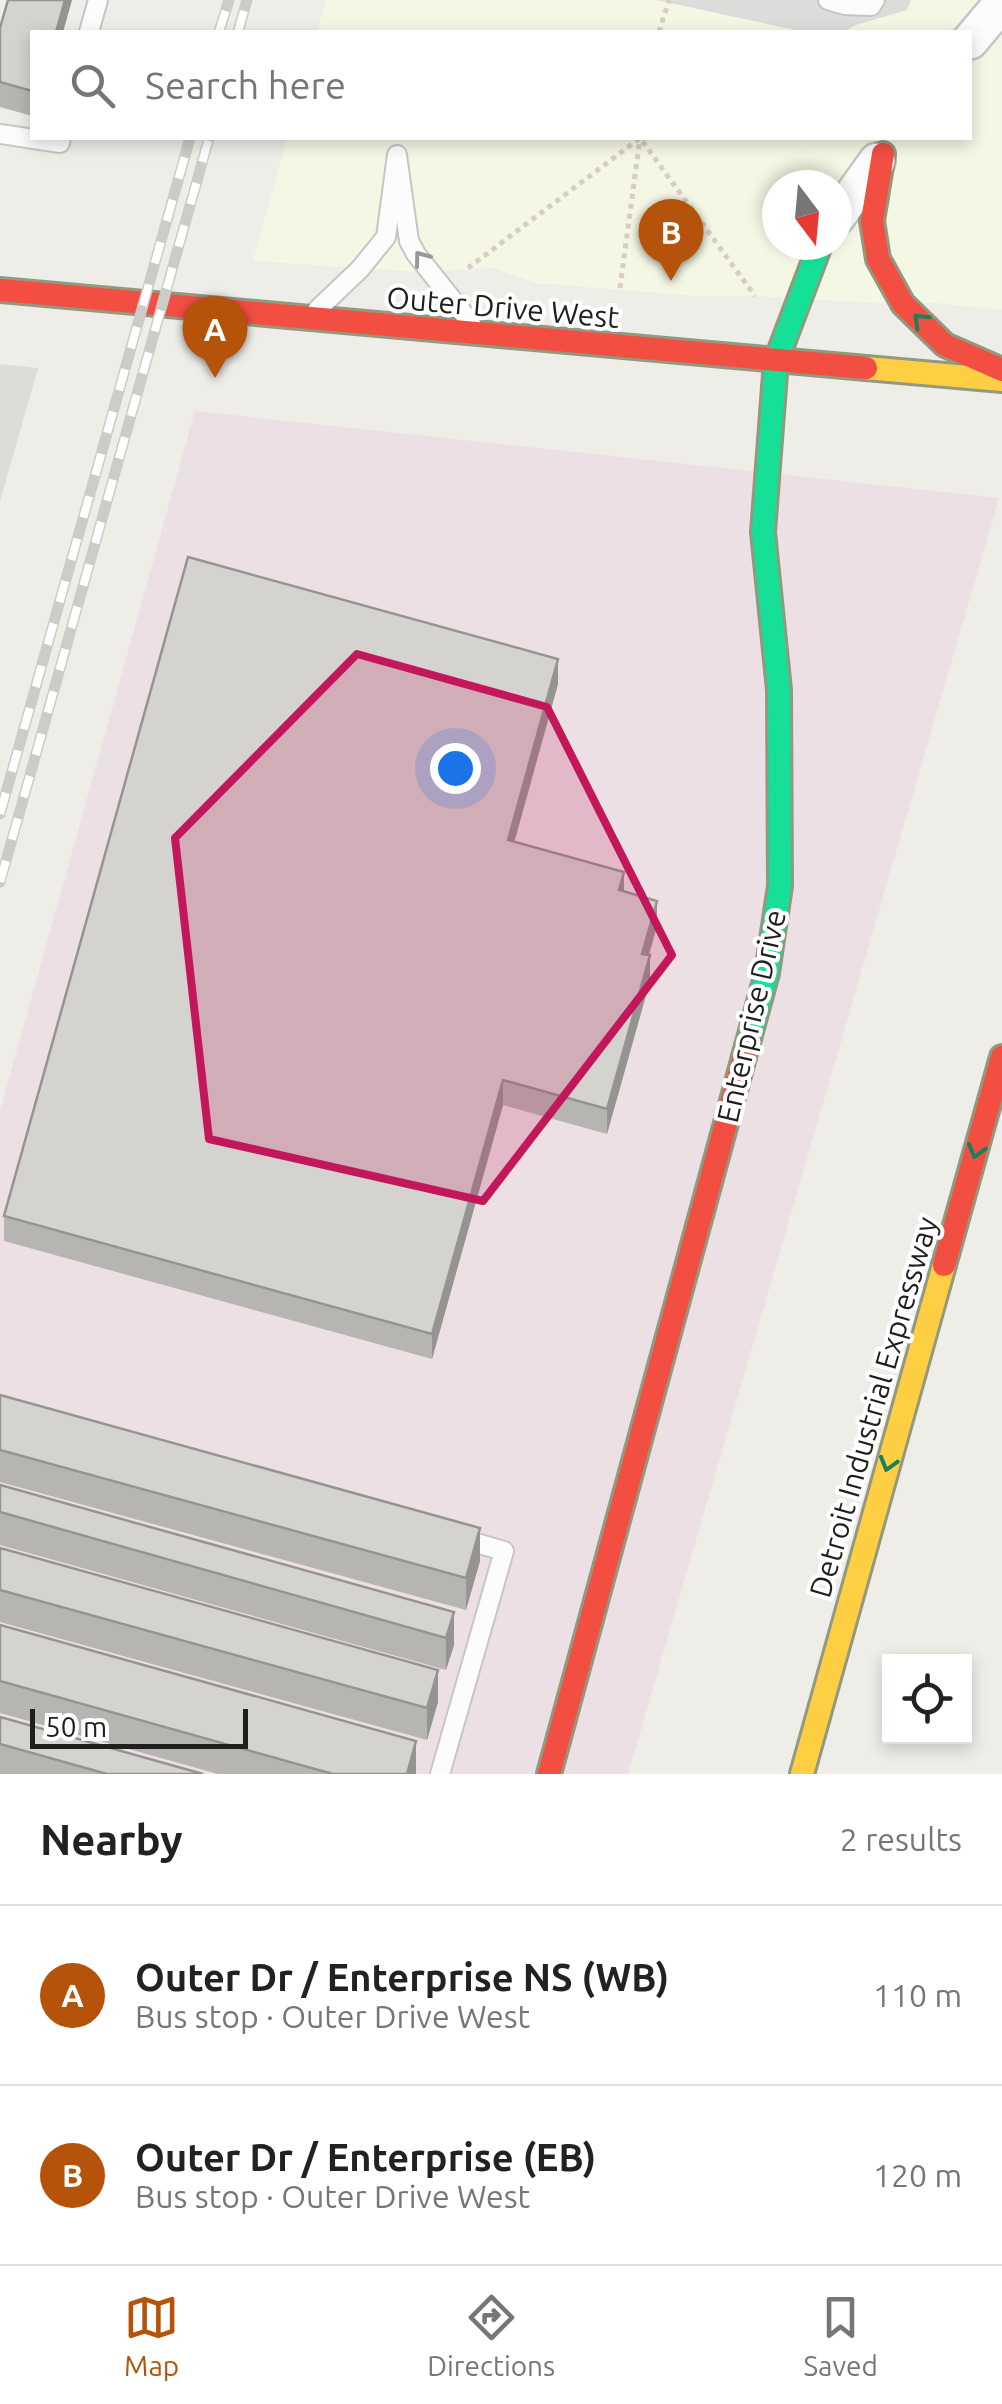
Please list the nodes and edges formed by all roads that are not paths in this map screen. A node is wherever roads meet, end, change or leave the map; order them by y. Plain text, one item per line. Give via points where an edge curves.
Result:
1 (98, 0) edge
2 (828, 0) edge
3 (875, 0) edge
4 (1002, 3) edge
5 (90, 30) edge
6 (972, 39) edge
7 (0, 134) edge
8 (30, 138) edge
9 (889, 146) edge
10 (852, 197) edge
11 (814, 260) edge
12 (0, 290) edge
13 (308, 320) junction
14 (480, 335) junction
15 (776, 361) junction
16 (1002, 370) edge
17 (1002, 380) edge
18 (1002, 1057) edge
19 (448, 1535) edge
20 (440, 1774) edge
21 (550, 1774) edge
22 (802, 1774) edge

1 - 5 lane
2 - 3 lane via 871,6
4 - 6 street
7 - 8 lane
9 - 10 street
16 -> 9 main road via 945,345 903,304 878,259 872,221
11 - 15 main road, Enterprise Drive
12 - 13 main road, Outer Drive West
13 - 14 main road, Outer Drive West
14 -> 13 lane via 409,241 397,154 386,237
14 - 15 main road, Outer Drive West
15 - 17 main road, Outer Drive West
15 - 21 main road, Enterprise Drive via 763,532 779,690 776,923
18 -> 22 main road, Detroit Industrial Expressway
19 - 20 lane via 504,1551

